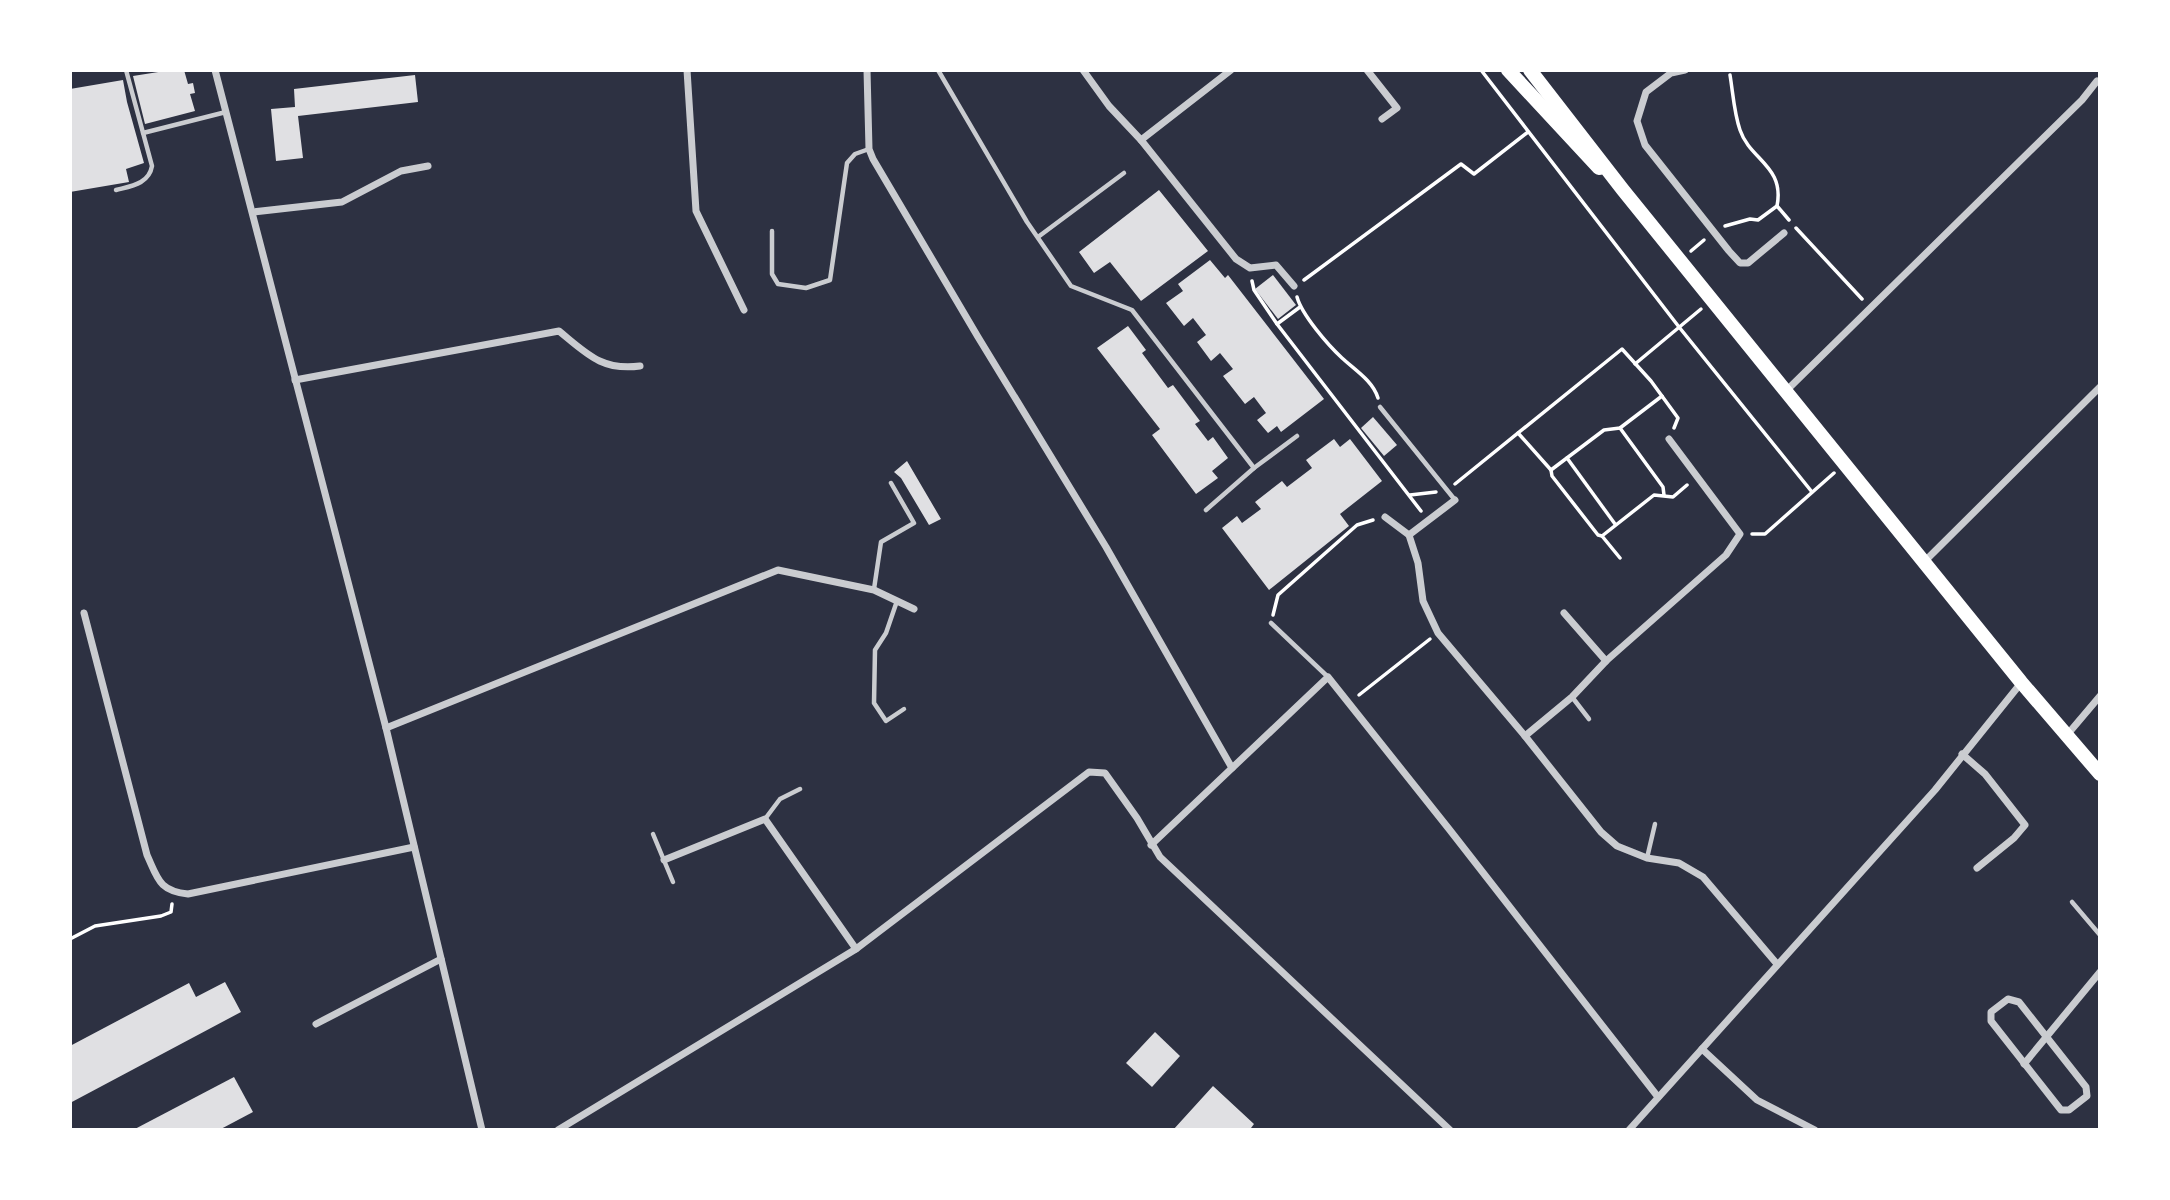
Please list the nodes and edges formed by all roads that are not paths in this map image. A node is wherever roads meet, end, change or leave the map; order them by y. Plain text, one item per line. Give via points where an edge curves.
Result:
1 (126, 70) edge
2 (215, 70) edge
3 (687, 70) edge
4 (867, 70) edge
5 (938, 70) edge
6 (1083, 70) edge
7 (1231, 70) edge
8 (1367, 70) edge
9 (1508, 70) edge
10 (1530, 70) edge
11 (1685, 70) edge
12 (2098, 80) edge
13 (226, 112) junction
14 (1382, 119) dead end
15 (143, 132) junction
16 (1142, 140) junction
17 (869, 149) junction
18 (428, 166) dead end
19 (1124, 173) dead end
20 (116, 190) dead end
21 (1623, 190) junction
22 (253, 212) junction
23 (772, 231) dead end
24 (1784, 233) dead end
25 (1038, 237) junction
26 (1294, 286) road end
27 (744, 310) dead end
28 (640, 366) dead end
29 (295, 380) junction
30 (2100, 387) edge
31 (1787, 390) junction
32 (1380, 407) road end
33 (1297, 436) dead end
34 (1669, 439) road end
35 (1254, 468) junction
36 (891, 483) dead end
37 (1455, 500) joint
38 (1206, 510) dead end
39 (1385, 517) road end
40 (1409, 536) junction
41 (1925, 561) junction
42 (874, 590) junction
43 (897, 601) junction
44 (914, 609) dead end
45 (1564, 612) dead end
46 (84, 614) dead end
47 (1270, 623) road end
48 (1606, 661) junction
49 (1328, 677) junction
50 (2021, 682) junction
51 (2100, 696) edge
52 (1572, 697) junction
53 (904, 709) dead end
54 (1589, 719) dead end
55 (386, 728) junction
56 (1525, 736) junction
57 (2066, 736) junction
58 (1962, 754) junction
59 (1232, 768) junction
60 (2100, 774) edge
61 (800, 789) dead end
62 (765, 819) junction
63 (1655, 824) dead end
64 (653, 834) dead end
65 (1151, 845) junction
66 (414, 847) junction
67 (1647, 858) junction
68 (664, 860) junction
69 (1977, 868) dead end
70 (673, 882) dead end
71 (2072, 902) dead end
72 (2100, 935) edge
73 (856, 949) junction
74 (441, 959) junction
75 (1777, 964) junction
76 (2100, 972) edge
77 (316, 1024) dead end
78 (2047, 1037) junction
79 (1702, 1049) junction
80 (2024, 1064) junction
81 (1658, 1097) junction
82 (482, 1130) edge
83 (558, 1130) edge
84 (1450, 1130) edge
85 (1629, 1130) edge
86 (1815, 1130) edge

1 - 15 lane
2 - 13 street
3 - 27 street via 696,211
4 - 17 street
5 - 25 lane
6 - 16 street via 1109,107
7 - 16 street
8 - 14 street via 1396,108
9 - 21 main road
10 - 21 main road
11 - 24 street via 1671,73 1646,92 1637,121 1645,145 1740,263 1748,263
12 - 31 street
13 - 15 lane
13 - 22 street
15 - 20 lane via 151,173 141,182
16 - 26 street via 1236,258 1250,268 1276,265
17 - 23 lane via 846,163 830,280 806,288 778,284 772,274
17 - 59 street
18 - 22 street via 401,172 342,202
19 - 25 lane
21 - 31 main road
22 - 29 street
25 - 35 lane via 1072,286 1132,310
28 - 29 street via 620,369 590,357 559,331
29 - 55 street
30 - 41 street
31 - 41 main road
32 - 37 lane
33 - 35 lane
34 - 48 street via 1740,534 1726,555
35 - 38 lane
36 - 42 lane via 914,523 881,542
37 - 40 street
39 - 40 street
40 - 56 street via 1423,601 1438,633
41 - 50 main road
42 - 43 street
42 - 55 street via 778,570
43 - 44 street
43 - 53 lane via 875,650 874,703 886,721
45 - 48 street
46 - 66 street via 147,855 160,885 173,893 188,894
47 - 49 lane
48 - 52 street
49 - 59 street
49 - 81 street
50 - 57 main road
50 - 58 street
51 - 57 street
52 - 54 lane
52 - 56 street
55 - 66 street
56 - 67 street via 1601,832 1617,846
57 - 60 main road
58 - 69 street via 2025,825
58 - 75 street via 1935,790
59 - 65 street
61 - 62 lane via 780,799
62 - 68 street
62 - 73 street
63 - 67 lane
64 - 68 lane
65 - 73 street via 1105,773 1089,772
65 - 84 street
66 - 74 street
67 - 75 street via 1679,863 1703,877
68 - 70 lane
71 - 72 lane
73 - 83 street
74 - 77 street
74 - 82 street
75 - 79 street
76 - 78 street
78 - 80 street
78 - 80 street via 2019,1002 2008,999 1991,1012 1990,1021
78 - 80 street via 2086,1087 2087,1096 2069,1110 2061,1110
79 - 81 street
79 - 86 street via 1757,1100
81 - 85 street

